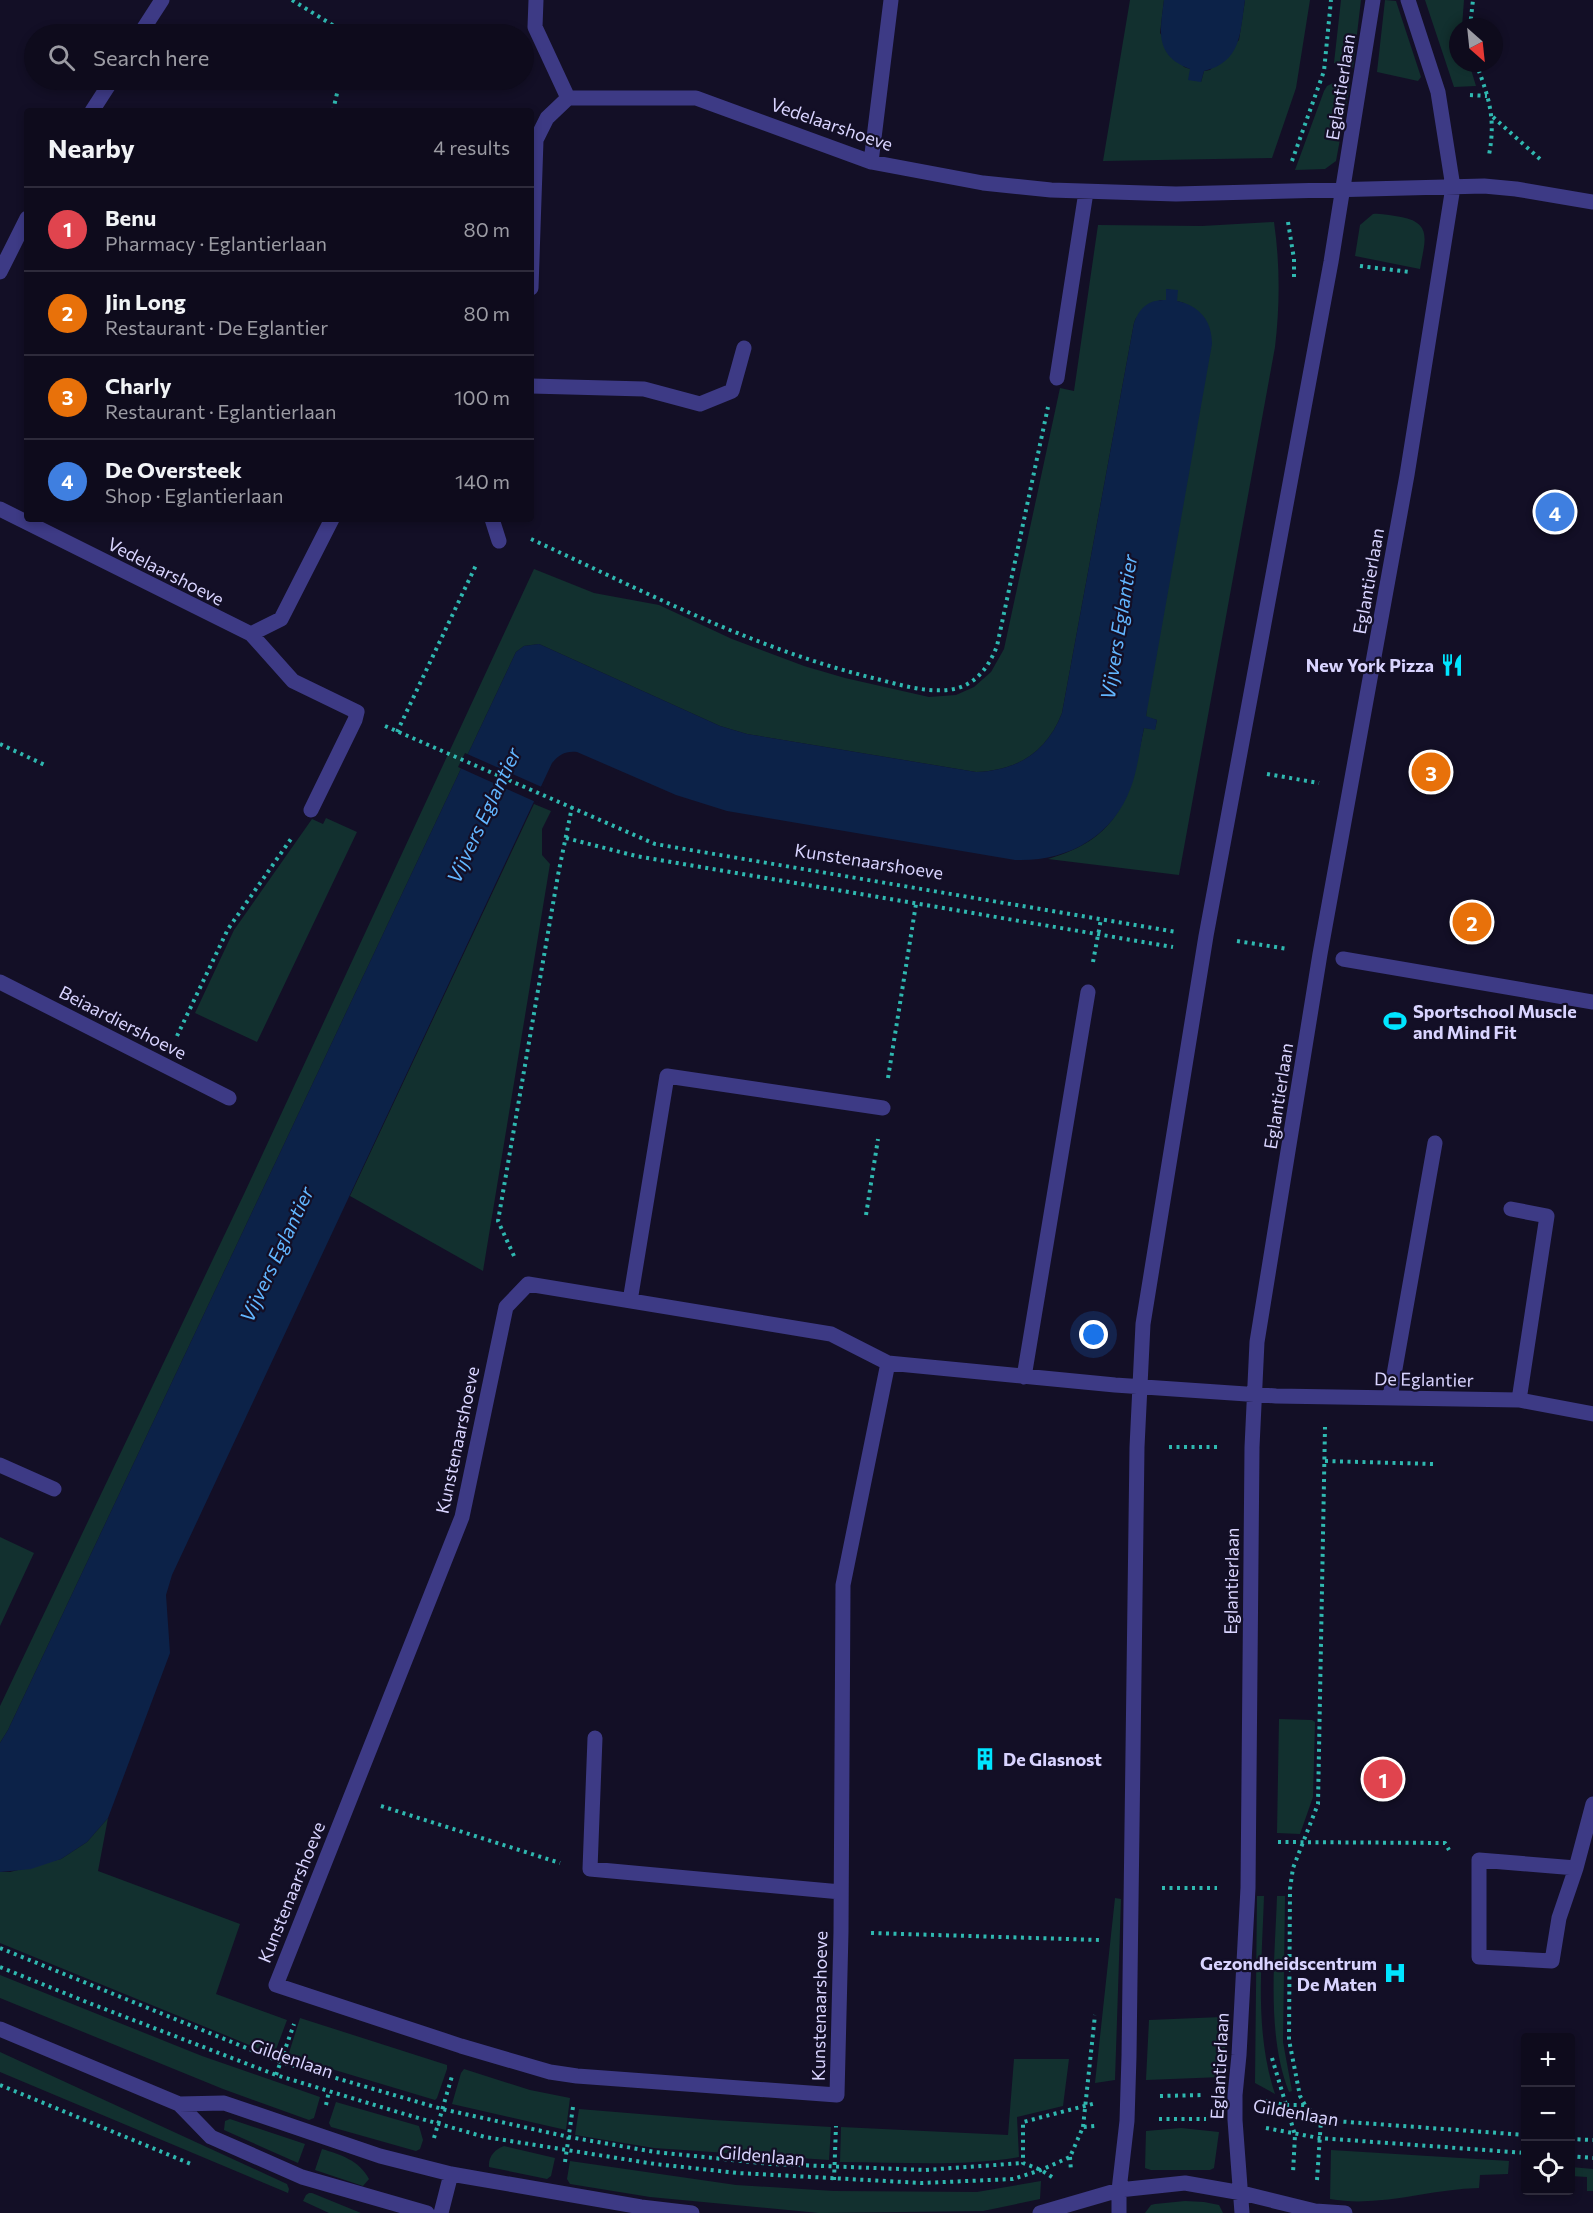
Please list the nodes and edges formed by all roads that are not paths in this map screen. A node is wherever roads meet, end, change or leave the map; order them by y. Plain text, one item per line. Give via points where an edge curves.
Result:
1 (162, 0) edge
2 (536, 0) edge
3 (891, 0) edge
4 (1373, 0) edge
5 (1408, 0) edge
6 (146, 24) edge
7 (106, 90) edge
8 (568, 98) junction
9 (94, 108) edge
10 (871, 162) junction
11 (1453, 187) junction
12 (1343, 188) junction
13 (1086, 192) junction
14 (534, 199) edge
15 (1593, 202) edge
16 (24, 224) edge
17 (0, 272) edge
18 (744, 348) dead end
19 (1057, 378) road end
20 (534, 386) edge
21 (0, 509) edge
22 (24, 521) edge
23 (26, 522) edge
24 (330, 522) edge
25 (493, 522) edge
26 (499, 541) road end
27 (251, 634) junction
28 (311, 810) road end
29 (1343, 958) dead end
30 (0, 982) edge
31 (1088, 992) road end
32 (1593, 1002) edge
33 (229, 1098) dead end
34 (883, 1108) road end
35 (1435, 1143) dead end
36 (1511, 1209) dead end
37 (630, 1301) junction
38 (888, 1363) junction
39 (1024, 1377) junction
40 (1139, 1387) junction
41 (1254, 1394) junction
42 (1390, 1397) junction
43 (1519, 1400) junction
44 (1593, 1414) edge
45 (0, 1465) edge
46 (54, 1489) dead end
47 (595, 1738) dead end
48 (1593, 1804) edge
49 (1576, 1868) junction
50 (841, 1893) junction
51 (0, 2029) edge
52 (179, 2104) junction
53 (451, 2174) junction
54 (1119, 2190) junction
55 (1242, 2193) junction
56 (426, 2213) edge
57 (441, 2213) edge
58 (692, 2213) edge
59 (1040, 2213) edge
60 (1119, 2213) edge
61 (1242, 2213) edge
62 (1345, 2213) edge

1 - 6 street
2 - 8 street via 535,27
3 - 10 street
4 - 12 street, Eglantierlaan
5 - 11 street, Eglantierlaan via 1438,92
7 - 9 street
8 - 10 street, Vedelaarshoeve via 696,98
8 - 14 street via 547,118 536,140
10 - 13 street, Vedelaarshoeve via 983,183
11 - 12 street, Vedelaarshoeve
11 - 15 street, Vedelaarshoeve via 1516,189
11 - 41 street, Eglantierlaan via 1407,475 1320,954 1257,1342
12 - 13 street, Vedelaarshoeve via 1176,194
12 - 40 street, Eglantierlaan via 1206,936 1143,1324
13 - 19 street
16 - 17 street
18 - 20 street via 732,391 700,404 644,388
21 - 22 street, Vedelaarshoeve
23 - 27 street, Vedelaarshoeve
24 - 27 street via 281,619
25 - 26 street
27 - 28 street, Vedelaarshoeve via 293,681 357,712
29 - 32 street
30 - 33 street, Beiaardiershoeve
31 - 39 street
34 - 37 street via 667,1076
35 - 42 street
36 - 43 street via 1547,1216
37 - 38 street via 831,1334
37 - 50 street, Kunstenaarshoeve via 528,1284 506,1307 462,1517 276,1985 550,2072 837,2095
38 - 39 street
38 - 50 street, Kunstenaarshoeve via 843,1585
39 - 40 street
40 - 41 street, De Eglantier
40 - 54 street, Eglantierlaan via 1127,2121
41 - 42 street, De Eglantier
41 - 55 street, Eglantierlaan via 1248,1888 1235,2120
42 - 43 street, De Eglantier
43 - 44 street, De Eglantier
45 - 46 street
47 - 50 street via 590,1869
48 - 49 street
49 - 49 street via 1479,1860 1479,1957 1552,1961 1559,1918
51 - 52 street
52 - 53 street via 224,2103 370,2153
52 - 56 street via 211,2137 302,2177
53 - 57 street
53 - 58 street
54 - 55 street via 1185,2183
54 - 59 street
54 - 60 street, Eglantierlaan
55 - 61 street, Eglantierlaan
55 - 62 street via 1316,2211

